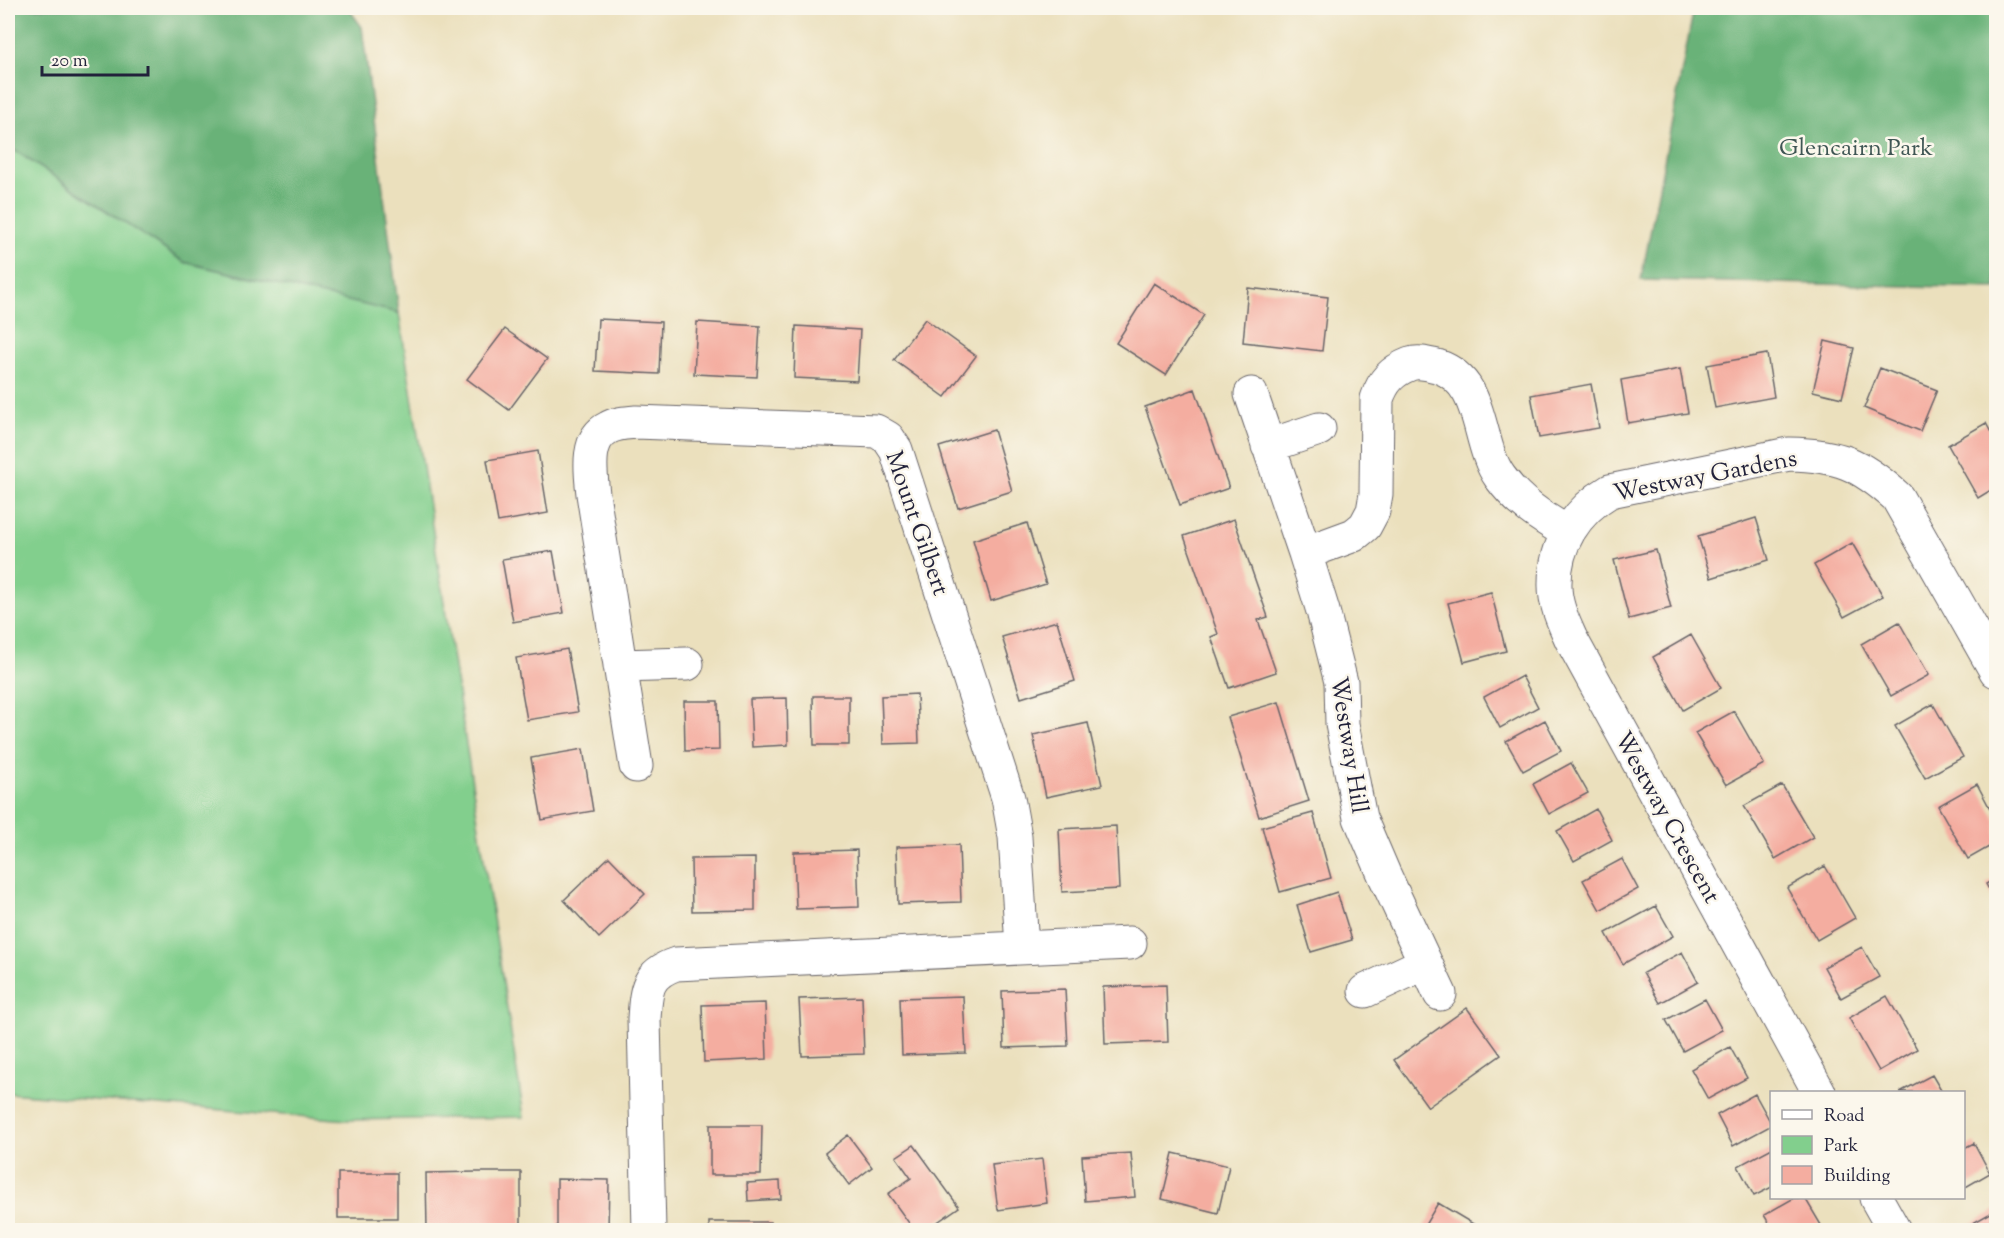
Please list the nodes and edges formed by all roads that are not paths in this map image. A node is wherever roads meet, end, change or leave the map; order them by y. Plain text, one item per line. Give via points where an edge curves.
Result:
1 (1251, 394) dead end
2 (1319, 429) dead end
3 (1268, 446) junction
4 (1567, 532) junction
5 (1305, 553) junction
6 (687, 664) dead end
7 (620, 666) junction
8 (1996, 671) edge
9 (636, 766) dead end
10 (1130, 943) dead end
11 (1022, 947) junction
12 (1425, 963) junction
13 (1365, 991) dead end
14 (1440, 994) dead end
15 (1818, 1091) edge
16 (1877, 1199) edge
17 (649, 1230) edge
18 (1894, 1230) edge

1 - 3 street, Westway Hill
2 - 3 street
3 - 5 street, Westway Hill
4 - 5 street via 1535,513 1499,476 1490,460 1474,403 1456,376 1443,368 1415,362 1390,375 1377,399 1376,494 1365,525 1354,535
4 - 8 street, Westway Gardens via 1592,501 1610,491 1789,454 1844,461 1873,475 1897,496
4 - 15 street, Westway Crescent via 1555,587 1571,639
5 - 12 street, Westway Hill via 1341,682 1342,724 1360,818
6 - 7 street
7 - 9 street, Mount Gilbert
7 - 11 street, Mount Gilbert via 590,468 592,451 606,428 636,422 862,429 888,438 904,473 1008,798 1015,837
10 - 11 street
11 - 17 street via 676,964 660,969 651,982 644,1019
12 - 13 street
12 - 14 street, Westway Hill
16 - 18 street

